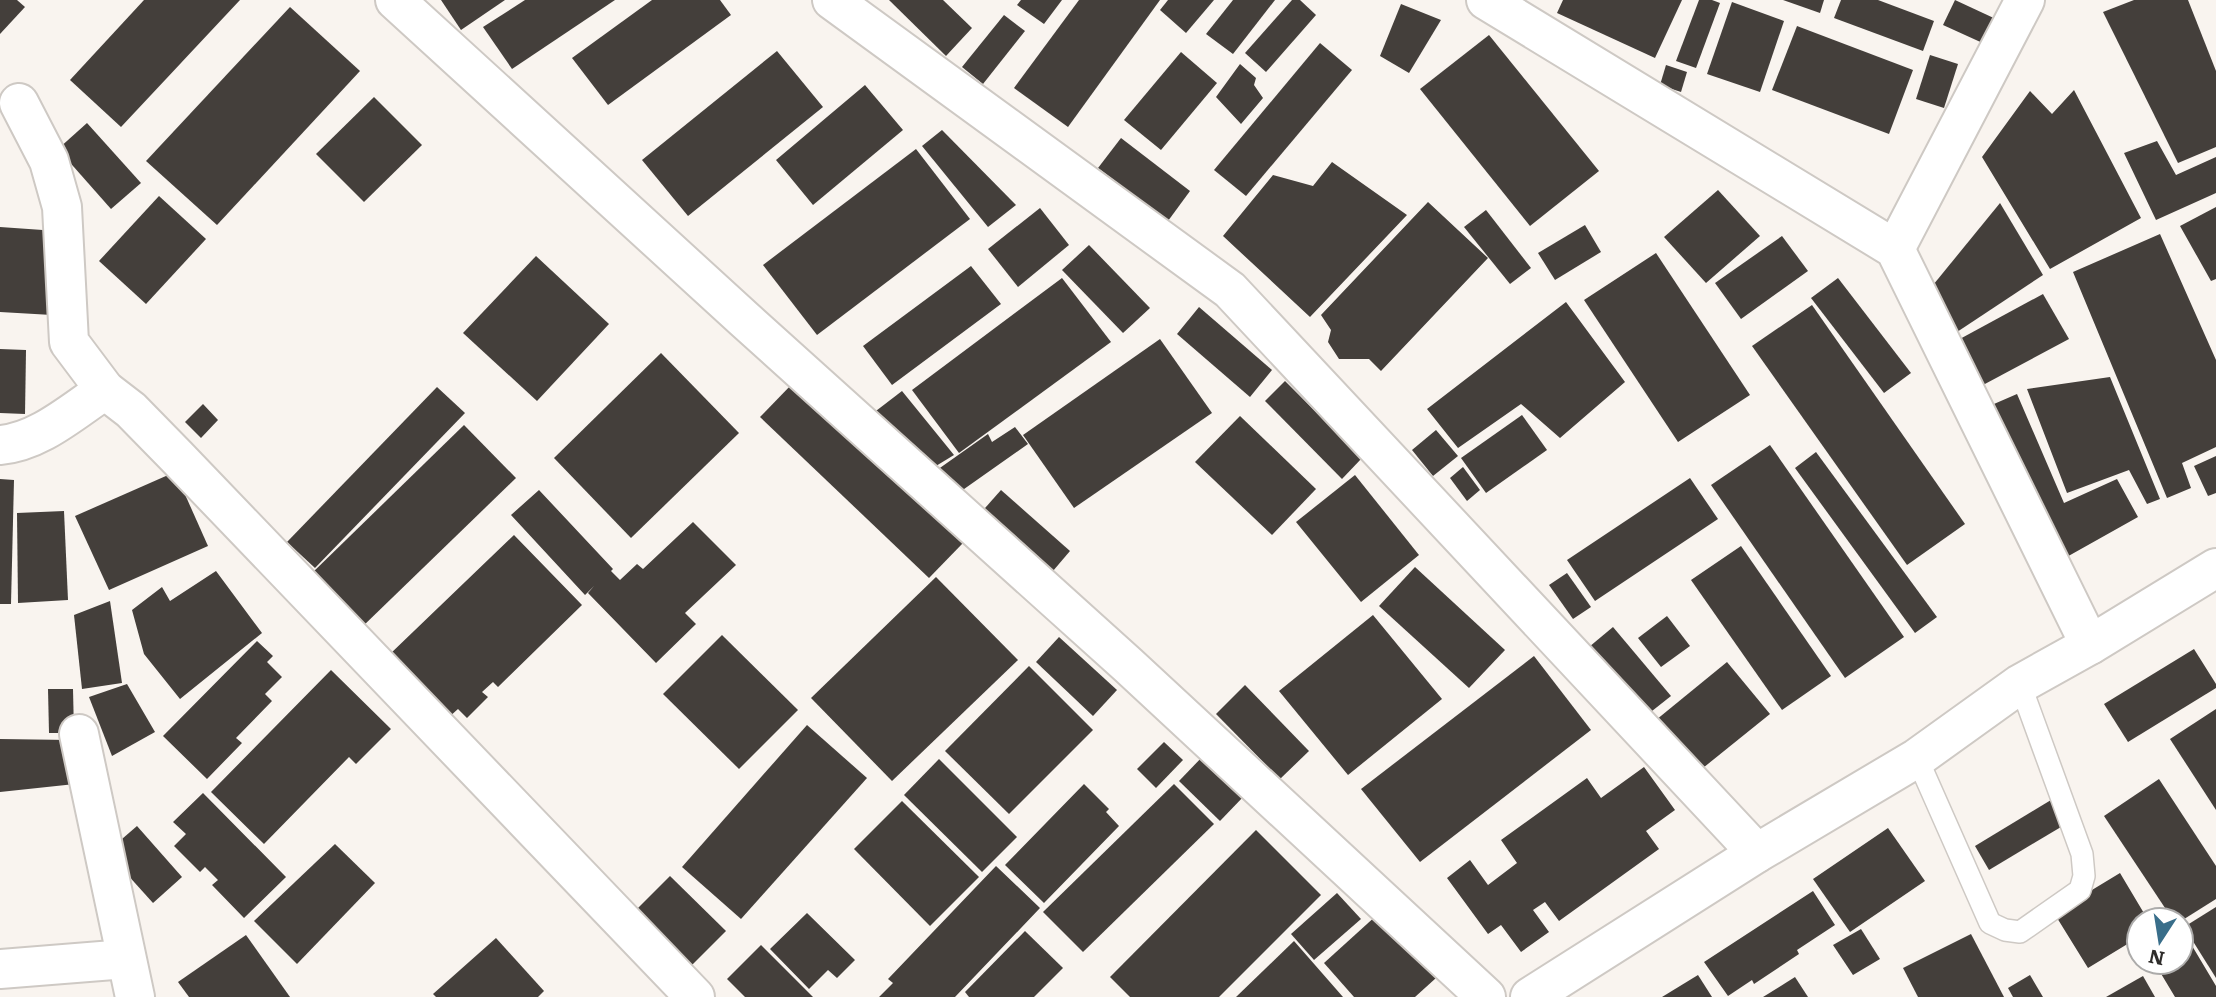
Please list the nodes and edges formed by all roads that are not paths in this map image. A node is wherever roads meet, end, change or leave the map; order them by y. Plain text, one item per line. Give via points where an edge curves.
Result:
1 (395, 0) edge
2 (832, 0) edge
3 (1486, 0) edge
4 (2025, 0) edge
5 (19, 103) dead end
6 (1895, 249) junction
7 (105, 390) junction
8 (0, 445) edge
9 (2216, 568) edge
10 (2090, 645) junction
11 (2020, 684) junction
12 (79, 734) dead end
13 (1917, 758) junction
14 (1757, 853) junction
15 (126, 960) junction
16 (0, 969) edge
17 (135, 997) edge
18 (695, 997) edge
19 (1486, 997) edge
20 (1530, 997) edge

1 - 19 street via 1128,665
2 - 14 street via 1230,290
3 - 6 street
4 - 6 street
5 - 7 street via 49,162 62,206 69,342
6 - 10 street
7 - 8 street via 34,436
7 - 18 street via 177,457
9 - 10 street
10 - 11 street
11 - 13 street
11 - 13 lane via 2082,854 2080,890 2020,932 1990,923
12 - 15 street
13 - 14 street
14 - 20 street
15 - 16 street
15 - 17 street

